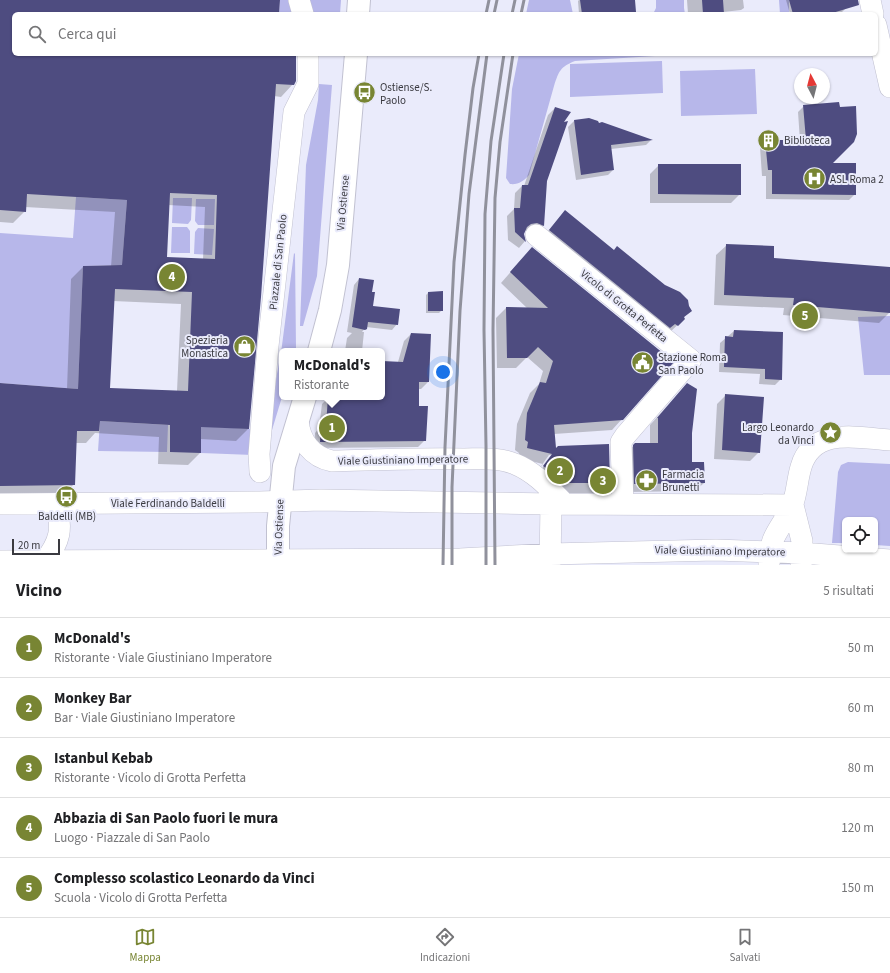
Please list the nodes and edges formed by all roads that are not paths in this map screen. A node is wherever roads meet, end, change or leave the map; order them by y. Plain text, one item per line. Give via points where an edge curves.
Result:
1 (299, 0) edge
2 (358, 0) edge
3 (870, 0) edge
4 (302, 12) edge
5 (358, 12) edge
6 (873, 12) edge
7 (878, 34) edge
8 (308, 56) edge
9 (356, 56) edge
10 (890, 87) edge
11 (536, 235) dead end
12 (320, 348) edge
13 (305, 400) edge
14 (298, 421) junction
15 (890, 440) edge
16 (260, 472) dead end
17 (280, 502) junction
18 (0, 504) edge
19 (56, 504) junction
20 (558, 504) junction
21 (623, 504) junction
22 (793, 505) junction
23 (770, 558) edge
24 (802, 559) edge
25 (550, 560) edge
26 (890, 560) edge
27 (0, 561) edge
28 (44, 562) junction
29 (278, 562) edge
30 (362, 562) edge
31 (124, 563) edge
32 (148, 563) edge

1 - 4 street
2 - 5 main road
3 - 6 street
7 - 10 street
8 - 16 street, Piazzale di San Paolo via 308,84 294,112 268,346 259,454
9 - 12 main road, Via Ostiense via 338,265
11 - 21 street, Vicolo di Grotta Perfetta via 691,360 621,442
13 - 14 main road, Via Ostiense
14 - 17 main road, Via Ostiense via 284,466
14 - 20 street, Viale Giustiniano Imperatore via 304,443 324,460 507,460 520,465 550,488
15 - 22 street via 840,437 821,441 803,460
17 - 19 street, Viale Ferdinando Baldelli
17 - 20 street via 321,500
17 - 29 main road, Via Ostiense
18 - 19 street, Viale Ferdinando Baldelli
19 - 28 street via 61,522 60,532 55,547
20 - 21 street
20 - 25 street
21 - 22 street
22 - 23 street via 773,540
22 - 24 street via 802,541
23 - 24 street, Viale Giustiniano Imperatore
23 - 25 street, Viale Giustiniano Imperatore via 665,550
24 - 26 street, Viale Giustiniano Imperatore
25 - 30 street, Viale Giustiniano Imperatore
27 - 28 street
28 - 31 street
29 - 30 street, Viale Giustiniano Imperatore
29 - 32 street
31 - 32 street

